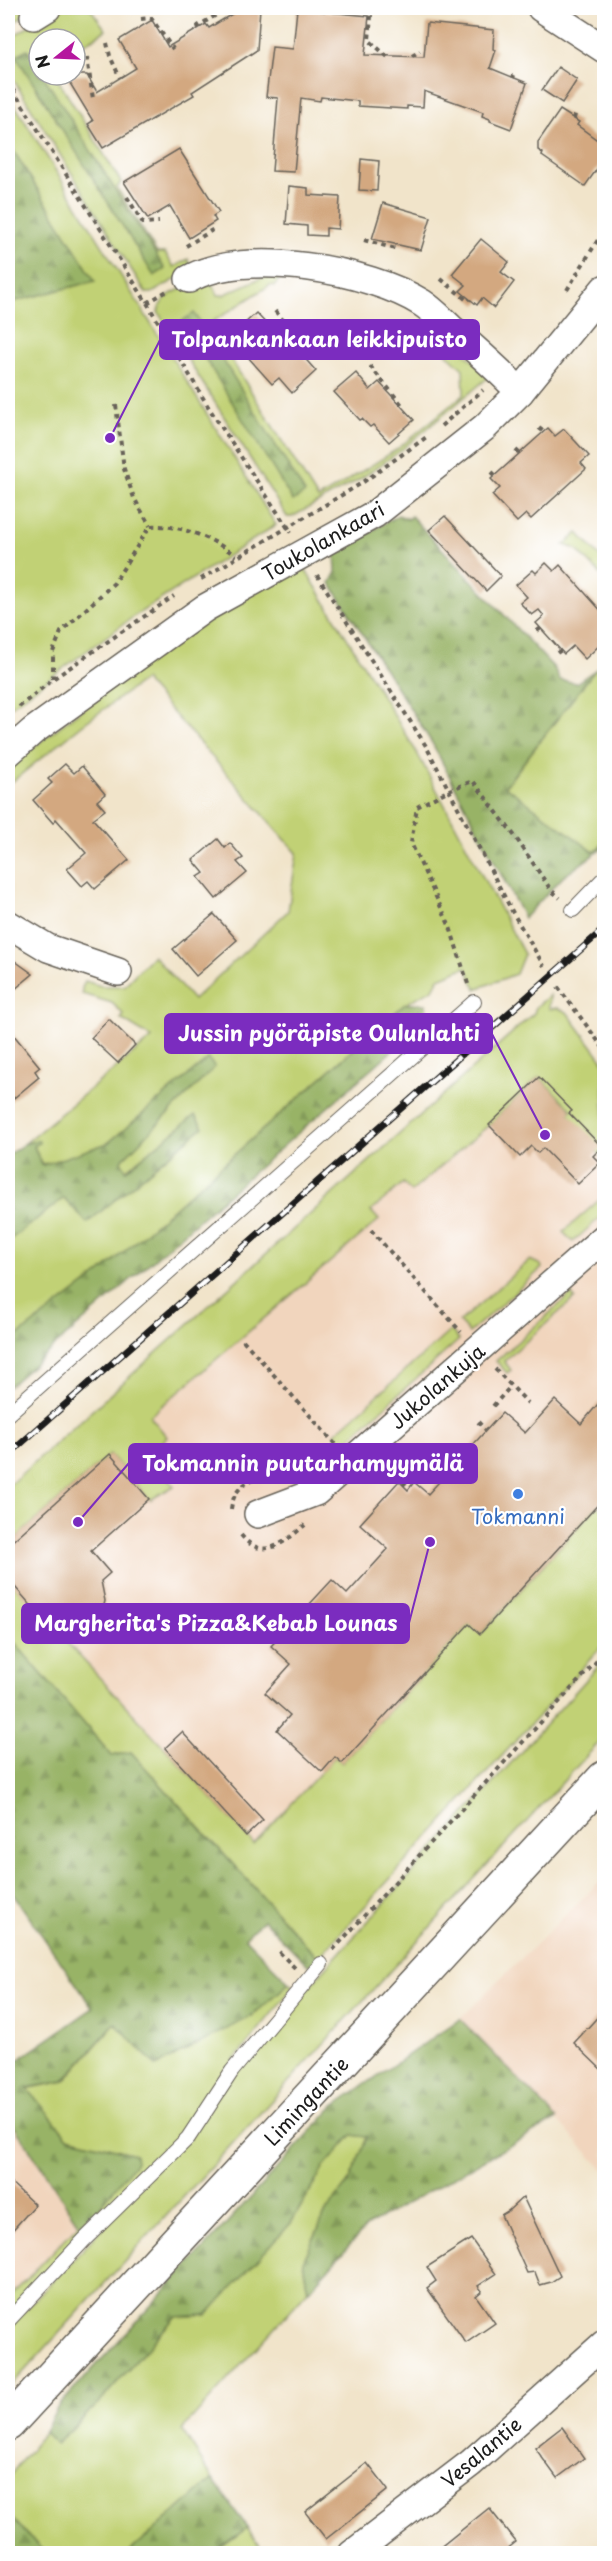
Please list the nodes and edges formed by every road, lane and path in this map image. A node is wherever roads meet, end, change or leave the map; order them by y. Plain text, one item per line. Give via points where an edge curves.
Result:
1 (228, 8) edge
2 (366, 8) edge
3 (541, 8) edge
4 (141, 20) dead end
5 (199, 28) dead end
6 (107, 44) dead end
7 (604, 48) edge
8 (173, 49) dead end
9 (420, 51) dead end
10 (412, 56) dead end
11 (87, 57) dead end
12 (390, 59) dead end
13 (120, 78) dead end
14 (8, 82) edge
15 (93, 99) dead end
16 (604, 136) edge
17 (598, 141) dead end
18 (126, 196) dead end
19 (159, 222) dead end
20 (208, 226) dead end
21 (604, 230) edge
22 (364, 240) dead end
23 (186, 246) dead end
24 (397, 246) dead end
25 (189, 279) dead end
26 (441, 279) dead end
27 (604, 289) edge
28 (562, 296) dead end
29 (470, 299) dead end
30 (275, 311) dead end
31 (306, 350) dead end
32 (370, 366) dead end
33 (501, 372) junction
34 (520, 392) junction
35 (116, 405) dead end
36 (404, 406) dead end
37 (539, 428) dead end
38 (544, 432) dead end
39 (516, 450) dead end
40 (520, 454) dead end
41 (150, 526) junction
42 (287, 528) junction
43 (303, 553) junction
44 (236, 556) junction
45 (197, 581) dead end
46 (177, 594) dead end
47 (53, 679) junction
48 (16, 709) dead end
49 (8, 753) edge
50 (448, 790) junction
51 (604, 878) edge
52 (573, 910) joint
53 (8, 924) edge
54 (544, 966) dead end
55 (118, 972) dead end
56 (558, 987) dead end
57 (474, 1002) joint
58 (604, 1049) edge
59 (370, 1230) dead end
60 (604, 1238) edge
61 (243, 1340) dead end
62 (478, 1352) junction
63 (511, 1386) junction
64 (528, 1402) dead end
65 (493, 1406) dead end
66 (8, 1414) edge
67 (478, 1422) dead end
68 (486, 1430) dead end
69 (342, 1451) dead end
70 (416, 1472) dead end
71 (403, 1485) dead end
72 (258, 1514) dead end
73 (604, 1653) edge
74 (604, 1778) edge
75 (321, 1964) joint
76 (8, 2321) edge
77 (601, 2354) edge
78 (8, 2424) edge
79 (352, 2553) edge

1 - 5 path
2 - 12 path via 371,16 369,40
3 - 7 street
4 - 8 path via 151,18
6 - 13 path
9 - 10 path
11 - 15 path
14 - 42 path
16 - 17 path
18 - 19 path via 144,223
20 - 23 path via 211,231
21 - 28 path
22 - 24 path via 396,249
25 - 33 street via 202,272 244,264 358,276 424,304
26 - 29 path
27 - 34 street, Toukolankaari
30 - 31 path via 309,348
32 - 36 path
33 - 34 street
33 - 42 path via 401,456
34 - 43 street, Toukolankaari via 485,427 375,514
35 - 41 path via 124,469
37 - 38 path
39 - 40 path
41 - 44 path via 162,525 202,536
41 - 47 path via 114,583 61,632 53,652
42 - 43 path
42 - 44 path
43 - 49 street, Toukolankaari via 206,609 33,731
43 - 50 path via 426,746
44 - 45 path
46 - 47 path
47 - 48 path
50 - 52 path via 473,781 551,890
50 - 54 path
50 - 57 path via 417,807 411,843 450,927
51 - 52 lane
53 - 55 street via 48,948
56 - 58 path
57 - 66 lane
59 - 62 path
60 - 62 street, Jukolankuja
61 - 69 path
62 - 63 path
62 - 72 street, Jukolankuja via 316,1492
63 - 64 path
63 - 65 path
67 - 68 path
70 - 71 path
73 - 75 path
74 - 78 main road, Limingantie
75 - 76 lane via 232,2071 188,2138
77 - 79 street, Vesalantie via 471,2463

